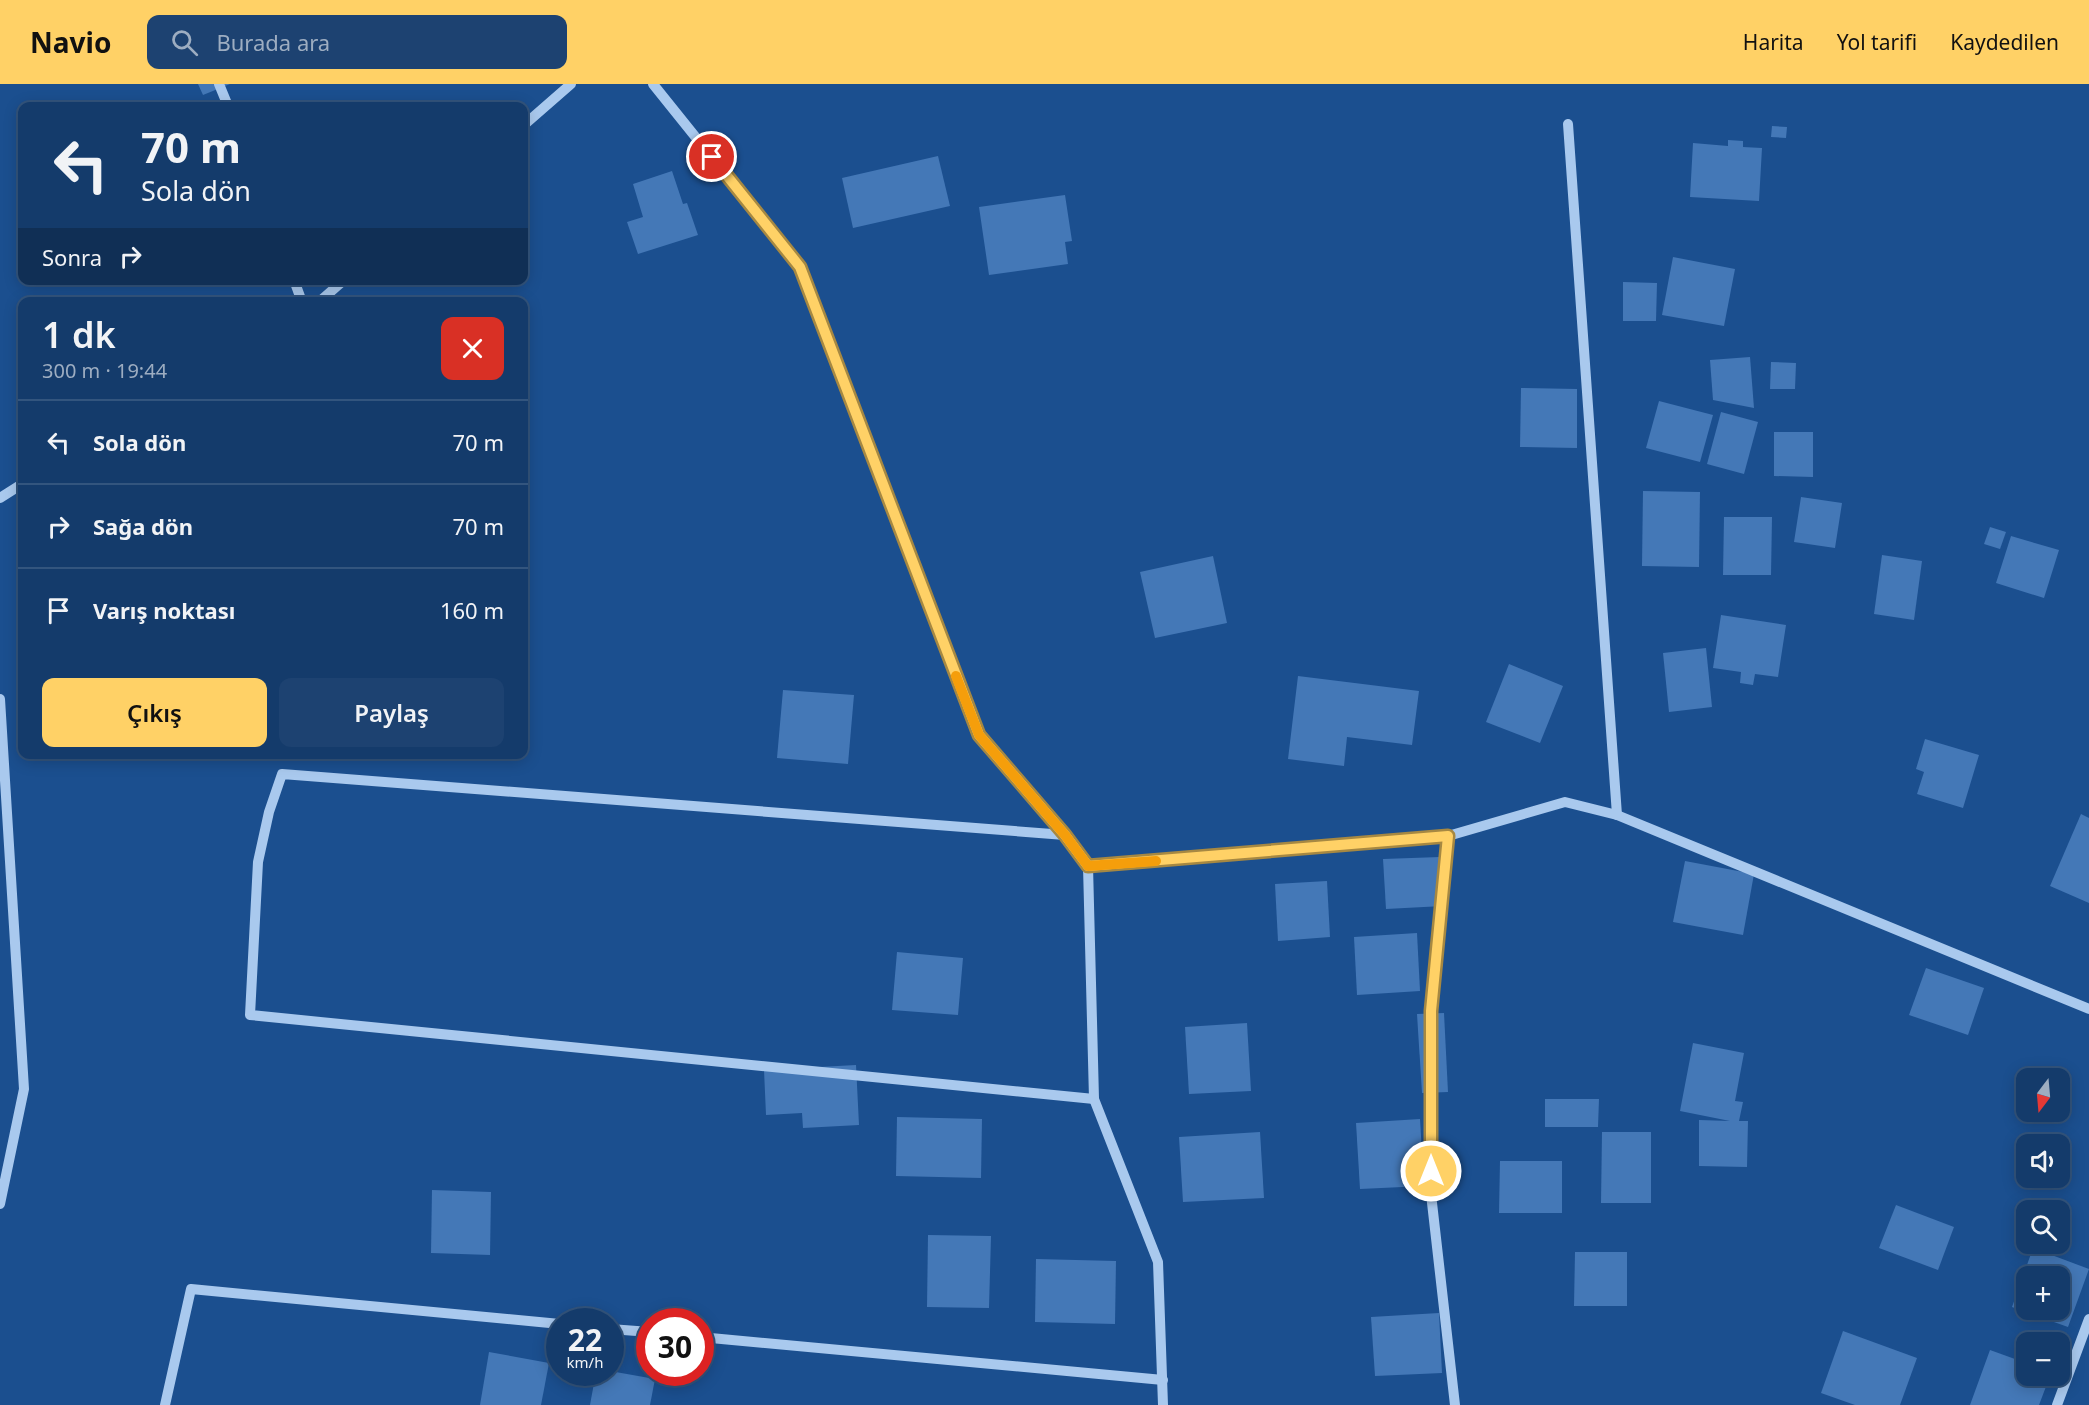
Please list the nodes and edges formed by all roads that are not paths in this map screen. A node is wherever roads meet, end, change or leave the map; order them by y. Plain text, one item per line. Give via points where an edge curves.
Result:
1 (219, 84) edge
2 (571, 84) edge
3 (653, 84) edge
4 (226, 102) edge
5 (528, 122) edge
6 (1568, 124) dead end
7 (338, 285) edge
8 (325, 297) edge
9 (18, 487) edge
10 (0, 498) edge
11 (0, 699) edge
12 (1617, 815) junction
13 (1065, 835) junction
14 (1448, 836) junction
15 (1088, 866) junction
16 (2089, 1009) edge
17 (1094, 1099) junction
18 (0, 1204) edge
19 (2089, 1319) edge
20 (546, 1323) edge
21 (714, 1338) edge
22 (1163, 1380) junction
23 (165, 1405) edge
24 (1163, 1405) edge
25 (1455, 1405) edge
26 (2057, 1405) edge

1 - 4 street
2 - 5 street
3 - 13 street via 800,267 979,735
6 - 12 street
7 - 8 street
9 - 10 street
11 - 18 street via 24,1089
12 - 14 street via 1565,802
12 - 16 street
13 - 15 street
13 - 17 street via 282,774 258,862 250,1015
14 - 15 street
14 - 25 street via 1431,1011 1431,1194
15 - 17 street
17 - 22 street via 1158,1262
19 - 26 street
20 - 23 street via 191,1290
21 - 22 street
22 - 24 street

